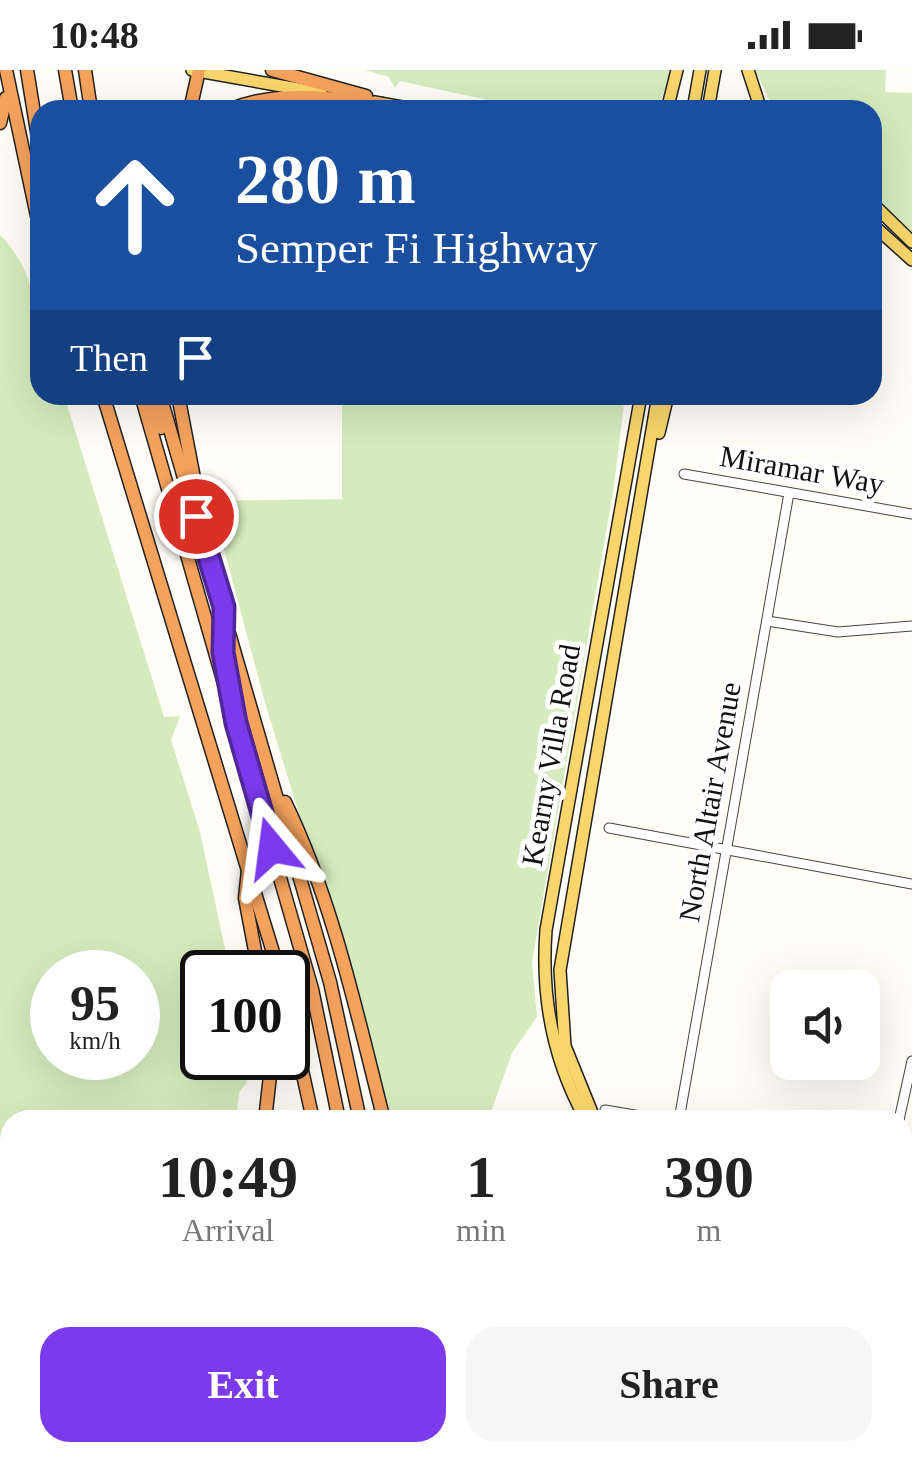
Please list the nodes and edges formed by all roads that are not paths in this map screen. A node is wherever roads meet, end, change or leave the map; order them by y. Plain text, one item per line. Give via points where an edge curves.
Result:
1 (6, 70) edge
2 (27, 70) edge
3 (57, 70) edge
4 (65, 70) edge
5 (85, 70) edge
6 (197, 70) edge
7 (272, 70) edge
8 (678, 70) edge
9 (700, 70) edge
10 (714, 70) edge
11 (749, 74) edge
12 (32, 100) edge
13 (62, 100) edge
14 (70, 100) edge
15 (90, 100) edge
16 (192, 100) edge
17 (258, 100) edge
18 (345, 100) edge
19 (360, 100) edge
20 (369, 100) edge
21 (670, 100) edge
22 (694, 100) edge
23 (710, 100) edge
24 (761, 100) edge
25 (0, 123) edge
26 (30, 183) edge
27 (882, 213) edge
28 (882, 220) edge
29 (882, 233) edge
30 (912, 242) edge
31 (912, 260) edge
32 (106, 405) edge
33 (141, 405) edge
34 (141, 405) edge
35 (153, 405) edge
36 (163, 405) edge
37 (180, 405) edge
38 (637, 405) edge
39 (656, 405) edge
40 (665, 405) edge
41 (174, 446) junction
42 (648, 460) junction
43 (684, 474) dead end
44 (789, 493) junction
45 (912, 514) edge
46 (208, 551) junction
47 (224, 607) junction
48 (767, 621) junction
49 (912, 626) edge
50 (236, 723) junction
51 (268, 768) junction
52 (610, 828) dead end
53 (727, 852) junction
54 (248, 862) junction
55 (912, 884) edge
56 (255, 950) edge
57 (273, 950) edge
58 (912, 1061) edge
59 (270, 1080) edge
60 (304, 1080) edge
61 (266, 1110) edge
62 (311, 1110) edge
63 (329, 1110) edge
64 (338, 1110) edge
65 (358, 1110) edge
66 (381, 1110) edge
67 (582, 1110) edge
68 (591, 1110) edge
69 (682, 1110) edge
70 (901, 1110) edge

1 - 25 highway
1 - 26 highway
2 - 12 highway
3 - 13 highway
4 - 14 highway
5 - 15 highway
6 - 16 highway
6 - 19 main road
7 - 20 highway
8 - 21 main road
9 - 22 main road
10 - 23 main road
11 - 24 main road
17 - 18 highway via 290,94
27 - 30 main road
28 - 30 main road
29 - 31 main road
32 - 54 highway
33 - 50 highway
34 - 63 highway via 292,944
35 - 41 highway
36 - 41 highway
37 - 46 highway
38 - 67 main road, Kearny Villa Road via 546,930 545,990 554,1039
39 - 42 main road, Kearny Villa Road
40 - 42 main road
41 - 46 highway
42 - 68 main road, Kearny Villa Road via 559,986 569,1062
43 - 44 street, Miramar Way
44 - 45 street, Miramar Way
44 - 48 street, North Altair Avenue
46 - 47 highway
47 - 50 highway via 223,652
47 - 51 highway
48 - 49 street via 838,632
48 - 53 street, North Altair Avenue
50 - 64 highway via 312,989
51 - 65 highway via 330,982
51 - 66 highway via 304,842
52 - 53 street
53 - 55 street
53 - 69 street, North Altair Avenue
54 - 56 highway via 245,898
54 - 57 highway
58 - 70 street
59 - 61 highway
60 - 62 highway

